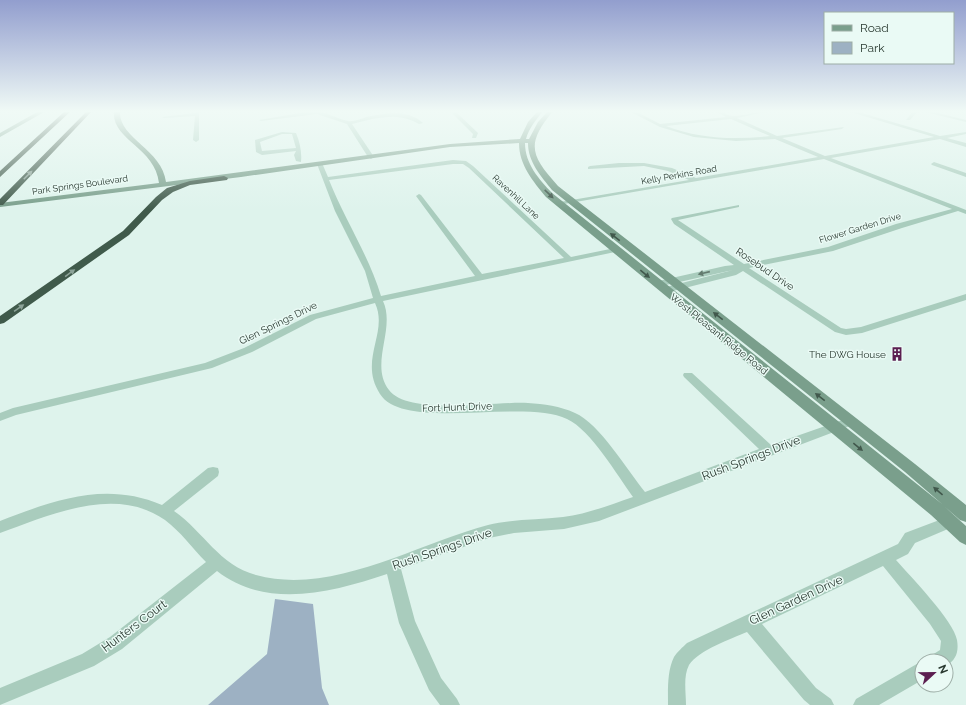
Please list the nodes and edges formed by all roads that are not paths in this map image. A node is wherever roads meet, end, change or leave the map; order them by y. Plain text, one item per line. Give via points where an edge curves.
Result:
1 (33, 144) edge
2 (58, 144) edge
3 (138, 144) edge
4 (258, 144) edge
5 (297, 144) edge
6 (362, 144) edge
7 (431, 144) edge
8 (463, 144) edge
9 (520, 144) edge
10 (532, 144) edge
11 (791, 144) edge
12 (907, 144) edge
13 (299, 151) junction
14 (369, 154) junction
15 (826, 158) junction
16 (302, 160) junction
17 (320, 164) junction
18 (934, 164) dead end
19 (263, 166) junction
20 (590, 168) dead end
21 (964, 173) edge
22 (0, 174) edge
23 (164, 174) junction
24 (191, 177) junction
25 (224, 178) junction
26 (326, 179) junction
27 (696, 181) junction
28 (163, 184) junction
29 (419, 196) dead end
30 (158, 200) junction
31 (571, 202) junction
32 (0, 204) edge
33 (560, 204) junction
34 (737, 206) dead end
35 (962, 210) edge
36 (615, 250) junction
37 (569, 260) junction
38 (742, 267) junction
39 (480, 277) junction
40 (668, 285) junction
41 (966, 297) edge
42 (378, 300) junction
43 (0, 321) edge
44 (688, 375) dead end
45 (0, 417) edge
46 (851, 421) junction
47 (833, 427) junction
48 (769, 452) junction
49 (213, 472) dead end
50 (642, 499) junction
51 (163, 512) junction
52 (966, 515) edge
53 (950, 522) junction
54 (0, 527) edge
55 (966, 537) edge
56 (885, 558) junction
57 (216, 562) junction
58 (393, 566) junction
59 (750, 622) junction
60 (948, 653) edge
61 (914, 675) edge
62 (0, 697) edge
63 (451, 705) edge
64 (677, 705) edge
65 (824, 705) edge
66 (862, 705) edge

1 - 22 highway
32 -> 2 highway
3 - 23 main road via 156,161
4 - 13 street via 259,152 264,153
5 - 13 street
6 - 14 street
7 - 14 main road, Park Springs Boulevard
8 - 14 main road, Park Springs Boulevard
9 -> 33 main road, West Pleasant Ridge Road via 526,166 535,180
10 - 31 main road, West Pleasant Ridge Road via 533,157 539,170
11 - 15 street
12 - 15 street, Kelly Perkins Road
13 - 16 street via 296,155
14 - 16 main road, Park Springs Boulevard
14 - 17 main road, Park Springs Boulevard
15 - 27 street, Kelly Perkins Road
15 - 35 street
16 - 19 main road, Park Springs Boulevard
17 - 25 main road, Park Springs Boulevard
17 - 26 street, Fort Hunt Drive
18 - 21 street
19 - 24 main road, Park Springs Boulevard
19 - 25 main road via 231,173
20 - 27 street via 653,165 676,170
23 - 24 main road
23 - 28 main road
24 - 28 main road, Park Springs Boulevard
25 - 28 main road, Park Springs Boulevard
25 - 30 highway via 176,187
26 - 37 street, Ravenhill Lane via 464,162
26 - 42 street, Fort Hunt Drive via 345,225 370,272
27 - 31 street, Kelly Perkins Road
28 - 30 highway
28 - 32 main road, Park Springs Boulevard
29 - 39 street
43 -> 30 highway via 126,233
31 - 33 street, Kelly Perkins Road
40 -> 31 main road, West Pleasant Ridge Road
33 - 36 main road, West Pleasant Ridge Road
34 - 38 street, Rosebud Drive via 674,219
35 - 38 street, Flower Garden Drive via 899,226 830,249
36 - 37 street, Glen Springs Drive
36 -> 40 main road, West Pleasant Ridge Road
37 - 39 street, Glen Springs Drive
38 - 40 street, Flower Garden Drive via 733,273
38 - 41 street, Rosebud Drive via 829,325 846,332 862,330
39 - 42 street, Glen Springs Drive
46 -> 40 main road, West Pleasant Ridge Road
40 - 47 main road, West Pleasant Ridge Road
42 - 45 street, Glen Springs Drive via 313,317 248,350 208,366
42 - 50 street, Fort Hunt Drive via 384,313 383,330 377,351 379,382 386,394 396,402 420,409 531,406 556,410 572,416 589,429
44 - 48 street
46 - 47 street, Rush Springs Drive
52 -> 46 main road, West Pleasant Ridge Road
47 - 48 street, Rush Springs Drive
47 -> 53 main road, West Pleasant Ridge Road
48 - 50 street, Rush Springs Drive
49 - 51 street
50 - 58 street, Rush Springs Drive via 575,521 512,527 478,534
51 - 54 street, Rush Springs Drive via 141,504 118,500 90,500 52,507
51 - 57 street, Rush Springs Drive via 194,538
53 - 55 main road, West Pleasant Ridge Road
53 - 56 street, Glen Garden Drive via 910,538 903,549
56 - 59 street, Glen Garden Drive
56 - 60 street via 936,618 949,640
57 - 58 street, Rush Springs Drive via 234,575 263,585 300,588
57 - 62 street, Hunters Court via 116,643 88,660
58 - 63 street via 407,623 435,684
59 - 64 street, Glen Garden Drive via 693,649 681,662 677,682
59 - 65 street via 810,694
61 - 66 street

